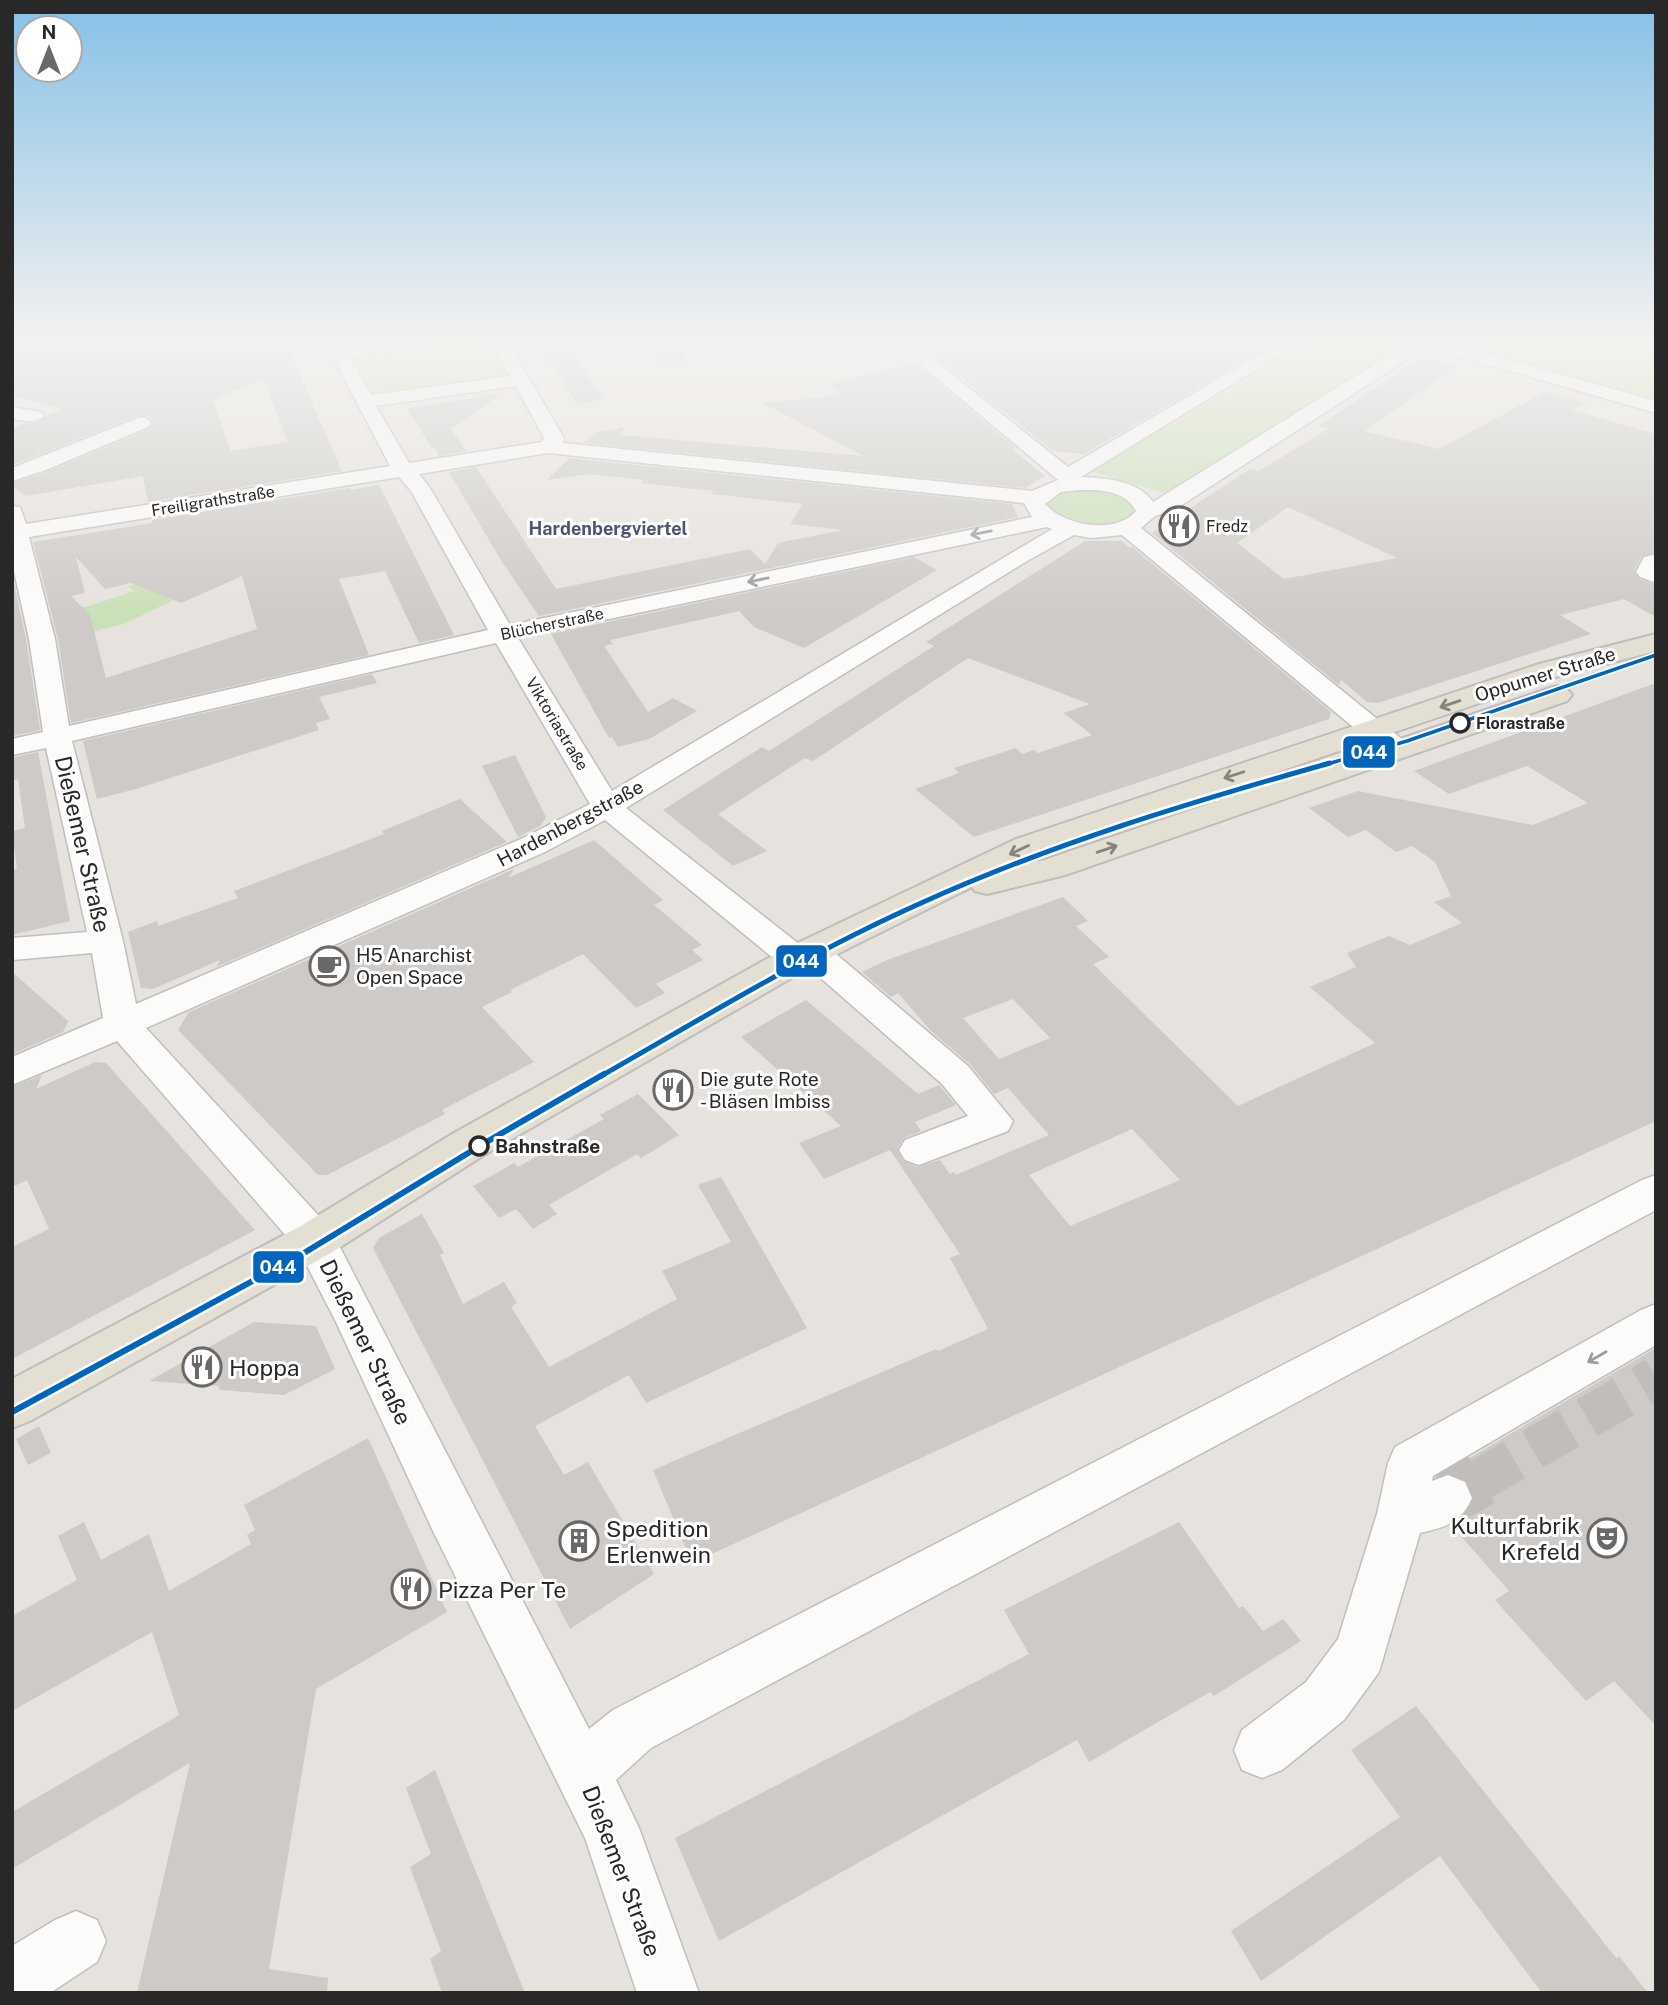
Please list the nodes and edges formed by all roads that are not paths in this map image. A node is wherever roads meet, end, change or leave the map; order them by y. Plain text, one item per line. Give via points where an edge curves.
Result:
1 (120, 433) edge
2 (381, 433) edge
3 (551, 433) edge
4 (1011, 433) edge
5 (1140, 433) edge
6 (1278, 433) edge
7 (548, 447) junction
8 (405, 470) junction
9 (12, 475) edge
10 (1069, 481) junction
11 (1036, 498) junction
12 (1147, 511) junction
13 (14, 522) edge
14 (1056, 523) junction
15 (1126, 527) junction
16 (503, 634) junction
17 (1656, 642) edge
18 (1656, 660) edge
19 (1372, 730) junction
20 (57, 736) junction
21 (12, 747) edge
22 (1398, 750) junction
23 (607, 807) junction
24 (923, 897) junction
25 (106, 941) junction
26 (12, 949) edge
27 (803, 955) junction
28 (122, 1024) junction
29 (12, 1072) edge
30 (919, 1150) dead end
31 (1656, 1191) edge
32 (316, 1240) junction
33 (1656, 1323) edge
34 (12, 1405) edge
35 (1448, 1498) tunnel mouth
36 (1401, 1514) junction
37 (1262, 1750) dead end
38 (583, 1771) junction
39 (76, 1941) dead end
40 (12, 1981) edge
41 (668, 1993) edge

1 - 9 street
2 - 8 street, Viktoriastraße
3 - 7 street via 554,438
4 - 10 street
5 - 10 street via 1084,466
6 - 12 street via 1166,505
7 - 8 street, Freiligrathstraße
7 - 11 street, Freiligrathstraße
8 - 13 street, Freiligrathstraße
8 - 16 street, Viktoriastraße via 420,488
10 - 11 street
10 - 12 street via 1123,489 1145,503
11 - 14 street via 1038,513
12 - 15 street
13 - 20 street, Dießemer Straße via 42,639
14 - 15 street via 1099,530
14 -> 16 street, Blücherstraße
14 - 23 street, Hardenbergstraße via 992,572
15 - 19 street
16 - 20 street, Blücherstraße
16 - 23 street, Viktoriastraße
17 -> 19 main road, Oppumer Straße via 1549,670
18 - 22 main road, Oppumer Straße
19 - 22 street
19 -> 24 main road, Oppumer Straße via 1028,846
20 - 21 street, Blücherstraße
20 - 25 street, Dießemer Straße
24 -> 22 main road, Oppumer Straße via 1053,867
23 - 27 street, Viktoriastraße via 713,895
23 - 28 street, Hardenbergstraße via 534,845
24 - 27 main road, Oppumer Straße
25 - 26 street
25 - 28 street, Dießemer Straße
27 - 30 street, Viktoriastraße via 955,1075 994,1121
27 - 32 main road, Oppumer Straße via 468,1144
28 - 29 street, Hardenbergstraße
28 - 32 street, Dießemer Straße
31 - 38 street via 632,1729
32 - 34 main road
32 - 38 street, Dießemer Straße
33 -> 36 street via 1412,1463
35 - 36 street via 1433,1507
36 - 37 street via 1360,1653 1325,1701
38 - 41 street, Dießemer Straße via 610,1828
39 - 40 street

